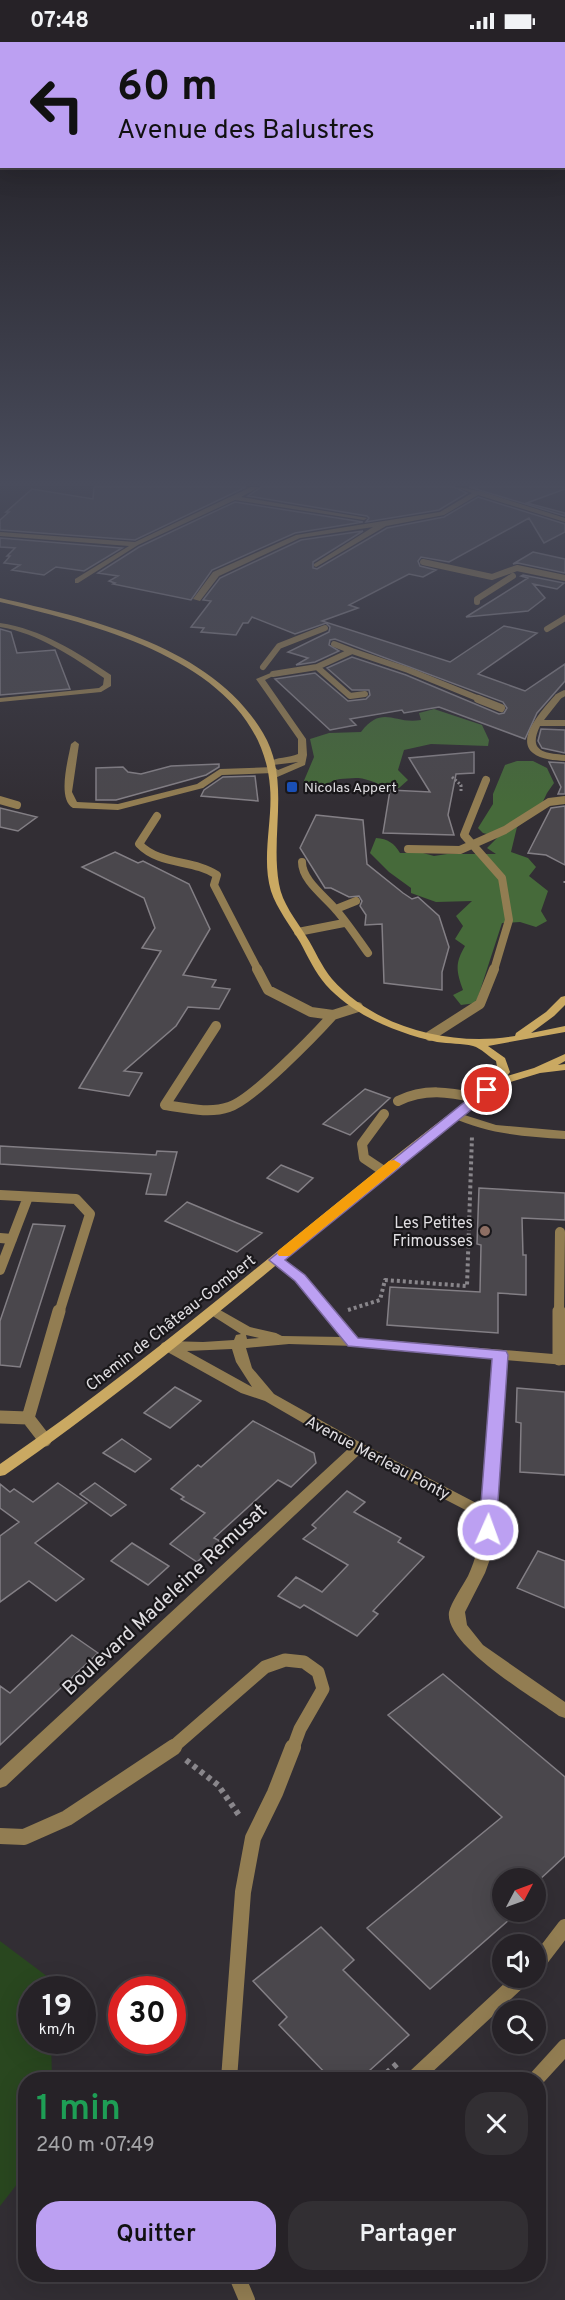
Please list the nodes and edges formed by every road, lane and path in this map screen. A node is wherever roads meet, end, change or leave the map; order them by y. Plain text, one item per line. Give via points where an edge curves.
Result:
1 (202, 592) edge
2 (487, 592) edge
3 (197, 599) dead end
4 (0, 600) edge
5 (477, 602) dead end
6 (565, 618) edge
7 (0, 625) edge
8 (325, 628) dead end
9 (547, 629) dead end
10 (334, 644) dead end
11 (352, 651) junction
12 (263, 667) joint
13 (316, 667) junction
14 (273, 674) joint
15 (260, 679) junction
16 (365, 694) dead end
17 (562, 694) edge
18 (0, 700) edge
19 (501, 708) dead end
20 (538, 723) junction
21 (565, 723) edge
22 (75, 744) dead end
23 (565, 758) edge
24 (274, 769) junction
25 (452, 777) dead end
26 (486, 780) dead end
27 (460, 793) dead end
28 (0, 800) edge
29 (565, 800) edge
30 (17, 805) dead end
31 (157, 816) dead end
32 (472, 844) junction
33 (408, 849) dead end
34 (302, 862) dead end
35 (356, 901) dead end
36 (336, 909) junction
37 (345, 923) junction
38 (298, 932) junction
39 (368, 953) dead end
40 (562, 1002) edge
41 (358, 1007) junction
42 (333, 1015) junction
43 (216, 1026) dead end
44 (565, 1027) edge
45 (430, 1036) junction
46 (511, 1040) junction
47 (477, 1043) junction
48 (565, 1057) edge
49 (565, 1067) edge
50 (538, 1071) junction
51 (497, 1083) junction
52 (477, 1098) junction
53 (398, 1101) dead end
54 (384, 1114) dead end
55 (455, 1115) junction
56 (472, 1124) junction
57 (565, 1135) edge
58 (385, 1172) junction
59 (0, 1195) edge
60 (28, 1197) junction
61 (560, 1232) dead end
62 (0, 1238) edge
63 (12, 1239) junction
64 (276, 1260) junction
65 (0, 1270) edge
66 (213, 1310) junction
67 (345, 1311) dead end
68 (246, 1330) junction
69 (289, 1340) junction
70 (354, 1342) junction
71 (238, 1344) junction
72 (167, 1346) junction
73 (500, 1355) junction
74 (562, 1359) edge
75 (270, 1398) junction
76 (0, 1417) edge
77 (28, 1418) junction
78 (45, 1440) junction
79 (358, 1448) junction
80 (0, 1471) edge
81 (488, 1515) junction
82 (565, 1711) edge
83 (170, 1750) junction
84 (0, 1781) edge
85 (0, 1836) edge
86 (253, 1838) junction
87 (565, 1927) edge
88 (546, 1952) edge
89 (511, 1988) edge
90 (565, 2047) edge
91 (230, 2072) edge
92 (421, 2072) edge
93 (542, 2072) edge
94 (239, 2282) edge
95 (247, 2300) edge

1 - 3 street
2 - 5 lane
4 - 24 street via 88,622 183,663 219,689 250,720
6 - 9 lane
7 - 18 street via 20,628 108,677 107,686 101,690
8 - 12 lane via 279,646
10 - 11 lane
11 - 13 lane
11 - 19 lane
12 - 15 street via 258,672
13 - 14 lane
13 - 16 lane via 350,696
14 - 15 street
15 - 24 street via 302,739 303,763
17 - 20 street
20 - 21 street
20 - 23 street via 530,736 530,747 536,754
22 - 24 street via 68,792 73,805 118,807 200,786 220,772
24 - 38 street via 274,887
25 - 27 path via 461,785
26 - 32 lane via 464,835
28 - 30 lane
29 - 32 lane via 549,802 505,830
31 - 42 lane via 139,844 141,849 165,859 210,868 217,875 214,885 268,990 311,1012
32 - 33 lane via 460,850
32 - 45 lane via 502,878 509,920 480,1004
34 - 36 lane via 317,890
35 - 36 lane
36 - 37 lane
37 - 38 lane
37 - 39 lane
38 - 41 street via 328,981
40 - 44 street via 558,1014
40 - 46 street
41 - 42 lane
41 - 45 street
42 - 43 lane via 313,1037 227,1110 165,1105
44 - 46 street
45 - 47 street
46 - 47 street
47 - 51 street via 501,1060 504,1072
48 - 50 street, Chemin de Château-Gombert
49 - 50 street, Chemin de Château-Gombert
50 - 51 street, Chemin de Château-Gombert
51 - 52 street, Chemin de Château-Gombert
52 - 53 lane via 435,1090 412,1093
52 - 55 street, Chemin de Château-Gombert
54 - 58 lane via 362,1144 364,1158
55 - 56 street
55 - 58 street, Chemin de Château-Gombert
56 - 57 street via 506,1132
56 - 67 path via 468,1286 385,1280 380,1300
58 - 64 street, Chemin de Château-Gombert
59 - 60 lane
60 - 63 lane
60 - 77 lane via 76,1199 90,1214
61 - 74 lane
62 - 63 lane
63 - 65 lane
64 - 66 street, Chemin de Château-Gombert
64 - 70 street via 300,1278
66 - 68 street
66 - 72 street, Chemin de Château-Gombert
68 - 69 street
68 - 71 street
69 - 70 street
69 - 71 street
70 - 73 street
71 - 72 street
71 - 75 street, Avenue Merleau Ponty via 239,1355 252,1379
72 - 75 street, Avenue Merleau Ponty via 246,1390
72 - 78 street, Chemin de Château-Gombert
73 - 74 street
73 - 81 street
75 - 79 street, Avenue Merleau Ponty
76 - 77 lane
77 - 78 lane
78 - 80 street, Chemin de Château-Gombert
79 - 81 street, Avenue Merleau Ponty
79 - 84 street, Boulevard Madeleine Remusat
81 - 82 street via 487,1545 458,1611 459,1627 477,1649
83 - 85 lane via 67,1818 24,1837
83 - 86 path via 223,1787
83 - 86 lane via 265,1667 285,1660 304,1662 318,1672 323,1689 300,1729
86 - 91 lane via 243,1892
87 - 88 lane
89 - 92 lane
90 - 93 lane
94 - 95 lane

